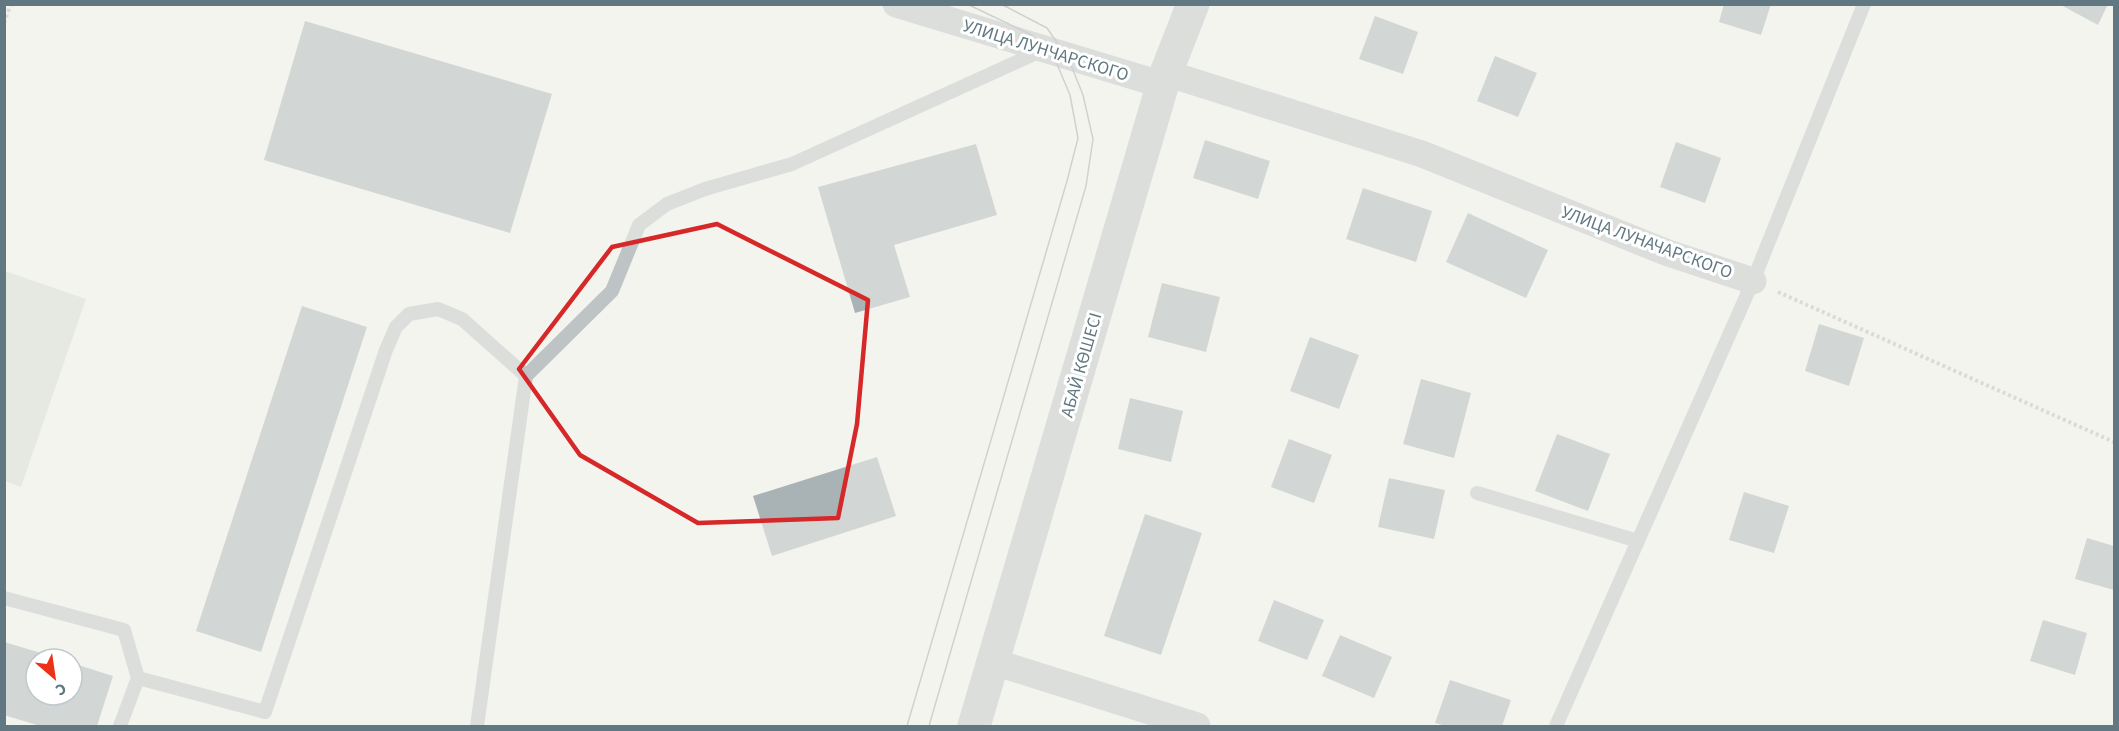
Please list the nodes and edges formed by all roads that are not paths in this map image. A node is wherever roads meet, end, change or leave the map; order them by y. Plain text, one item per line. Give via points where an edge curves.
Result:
1 (896, 4) edge
2 (1193, 4) edge
3 (1864, 4) edge
4 (1045, 50) junction
5 (1164, 79) junction
6 (1753, 281) junction
7 (526, 375) junction
8 (1477, 493) dead end
9 (1638, 541) junction
10 (4, 598) edge
11 (994, 662) junction
12 (138, 678) junction
13 (120, 726) edge
14 (477, 726) edge
15 (974, 726) edge
16 (1197, 726) edge
17 (1556, 726) edge

1 - 4 street, УЛИЦА ЛУНЧАРСКОГО
2 - 5 street, АБАЙ КӨШЕСІ
3 - 6 lane
4 - 5 street, УЛИЦА ЛУНЧАРСКОГО
4 - 7 lane via 792,164 667,204 639,225 612,291
5 - 6 street, УЛИЦА ЛУНАЧАРСКОГО via 1422,154 1668,253
5 - 11 street, АБАЙ КӨШЕСІ
6 - 9 lane
7 - 12 lane via 462,319 438,309 409,314 396,327 386,350 265,712
7 - 14 lane
8 - 9 lane
9 - 17 lane
10 - 12 lane via 124,630
11 - 15 street, АБАЙ КӨШЕСІ
11 - 16 street
12 - 13 lane

